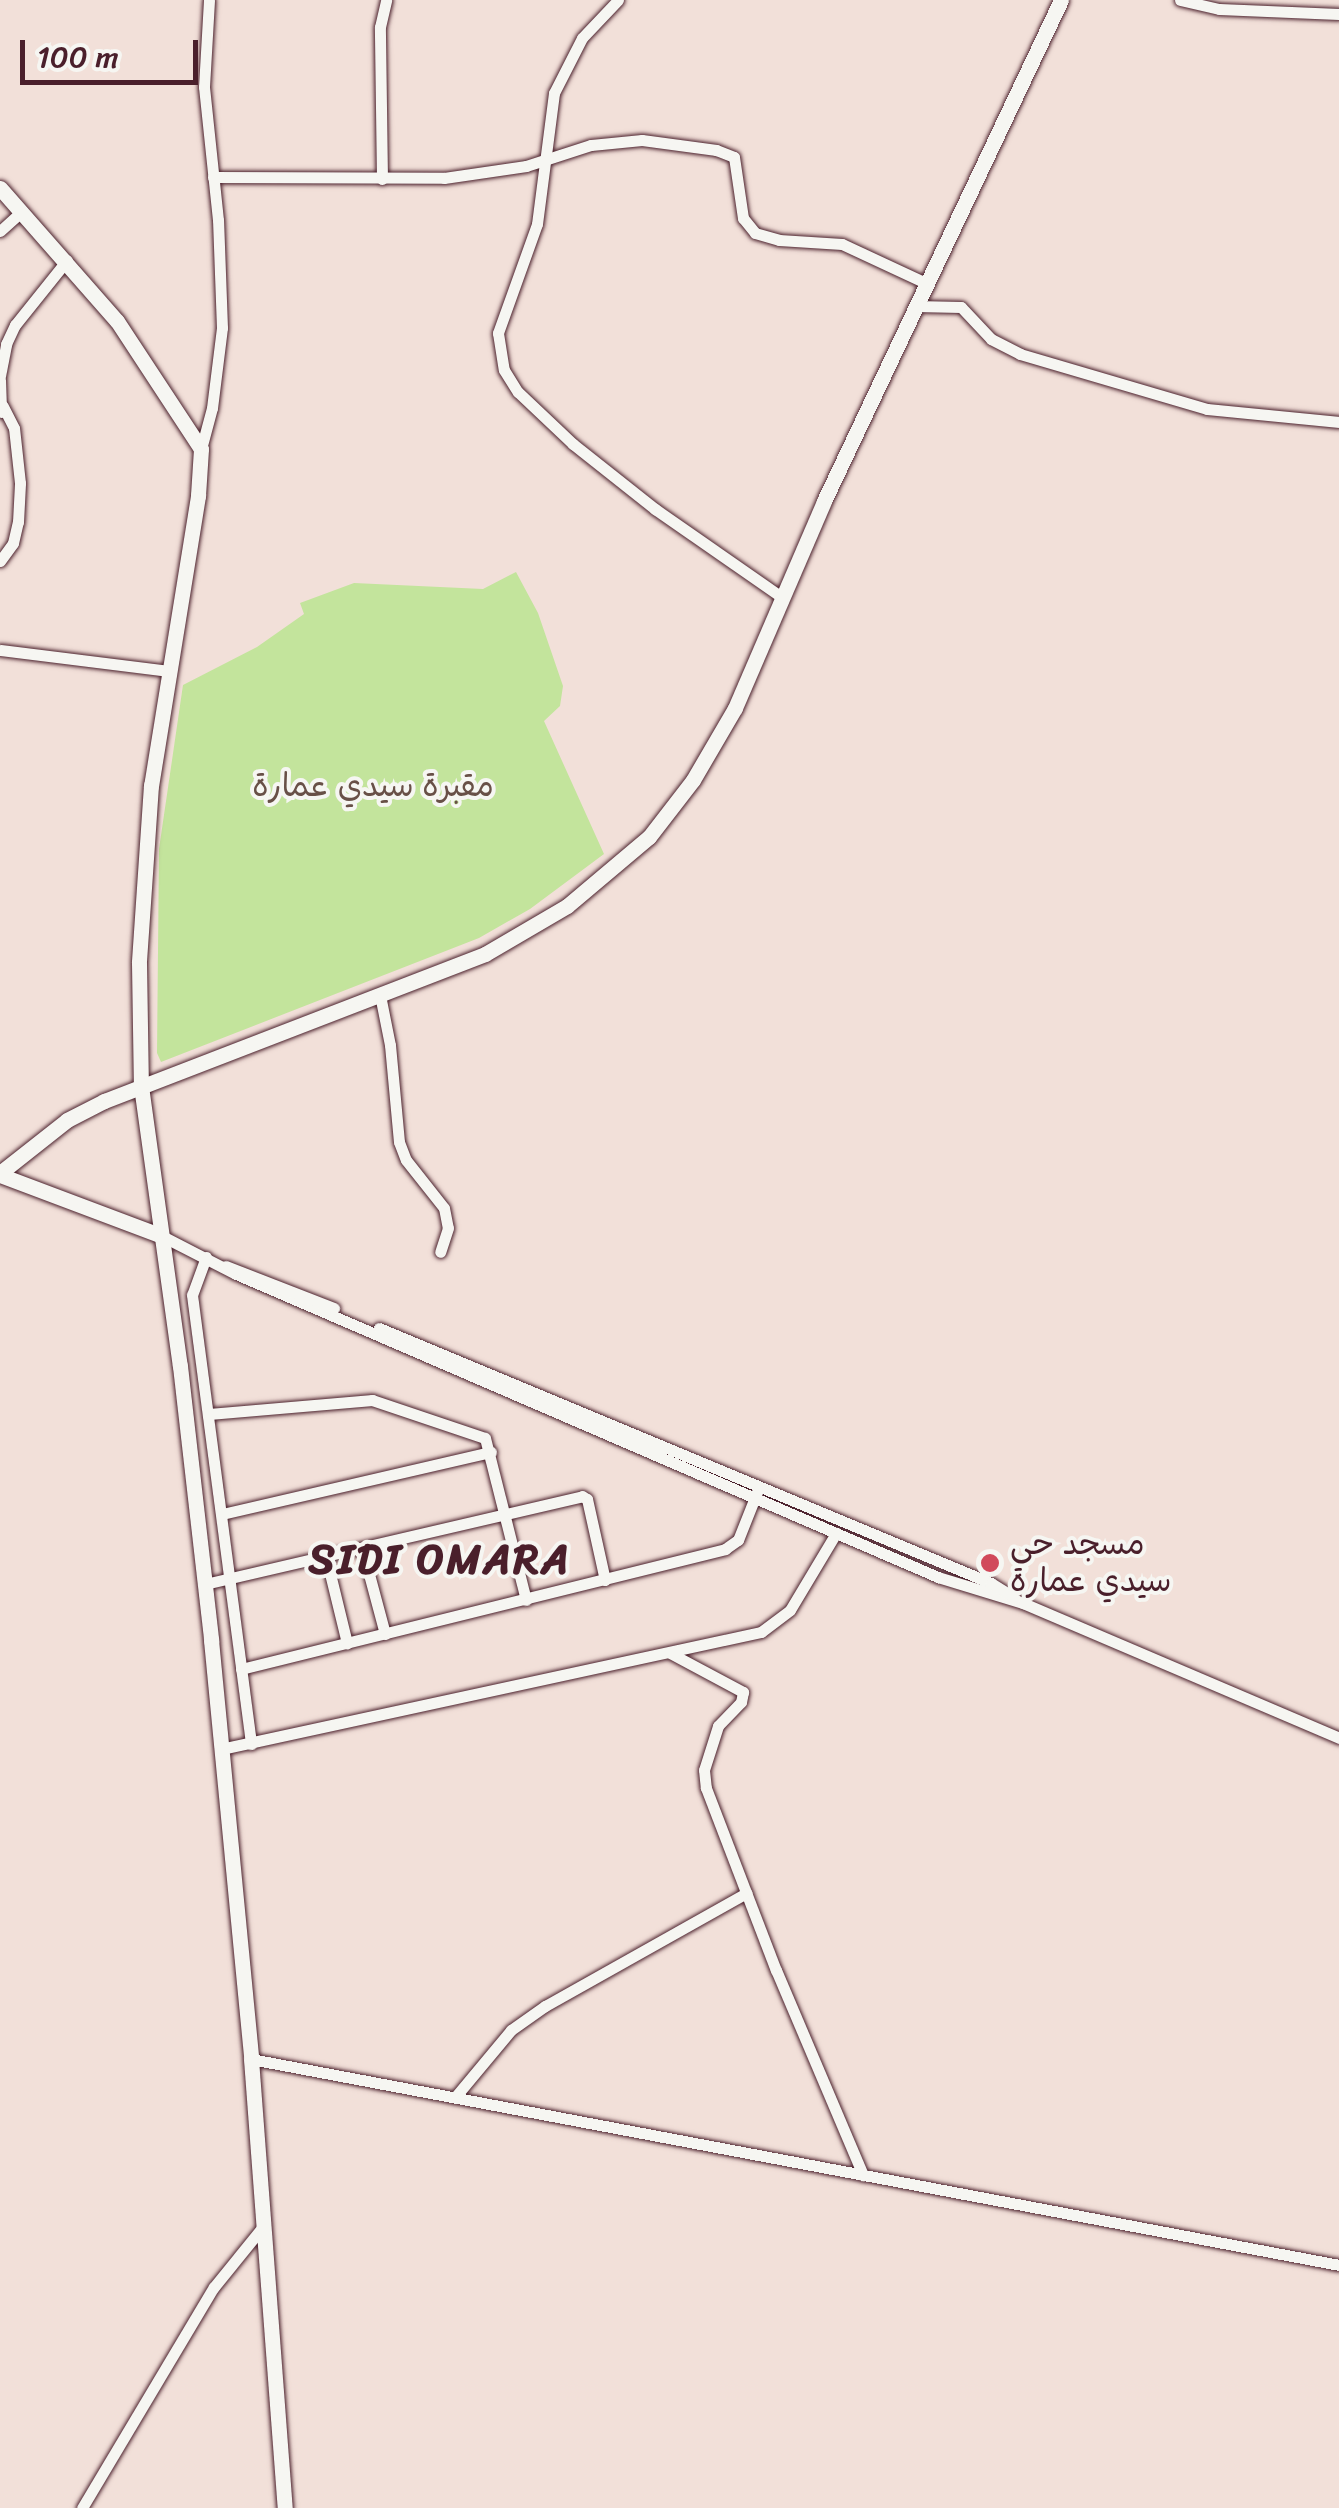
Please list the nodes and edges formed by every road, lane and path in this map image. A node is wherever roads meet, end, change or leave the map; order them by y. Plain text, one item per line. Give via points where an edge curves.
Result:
1 (209, 0) edge
2 (386, 0) edge
3 (618, 0) edge
4 (1061, 0) edge
5 (1180, 0) edge
6 (1339, 14) edge
7 (545, 158) junction
8 (213, 177) junction
9 (382, 179) junction
10 (0, 188) edge
11 (22, 210) junction
12 (0, 232) edge
13 (66, 260) junction
14 (926, 283) junction
15 (915, 306) junction
16 (0, 378) edge
17 (1, 411) edge
18 (1339, 422) edge
19 (201, 449) junction
20 (0, 561) edge
21 (782, 598) junction
22 (0, 650) edge
23 (168, 670) junction
24 (380, 996) junction
25 (141, 1086) junction
26 (0, 1174) edge
27 (160, 1235) junction
28 (440, 1252) dead end
29 (206, 1257) junction
30 (169, 1292) junction
31 (192, 1295) junction
32 (202, 1363) junction
33 (180, 1366) junction
34 (209, 1414) junction
35 (491, 1452) junction
36 (757, 1492) junction
37 (222, 1514) junction
38 (504, 1514) junction
39 (836, 1532) junction
40 (362, 1548) junction
41 (326, 1557) junction
42 (230, 1580) junction
43 (605, 1580) junction
44 (205, 1584) junction
45 (526, 1600) junction
46 (1022, 1603) junction
47 (385, 1634) junction
48 (347, 1643) junction
49 (670, 1653) junction
50 (241, 1669) junction
51 (1339, 1738) edge
52 (251, 1744) junction
53 (222, 1749) junction
54 (746, 1894) junction
55 (251, 2059) junction
56 (456, 2096) junction
57 (864, 2175) junction
58 (261, 2229) junction
59 (1339, 2266) edge
60 (82, 2508) edge
61 (285, 2508) edge

1 - 8 street via 204,86
2 - 9 street via 380,27
3 - 7 street via 582,38 554,93
4 - 14 main road
5 - 6 street via 1220,9
7 - 9 street via 444,178
7 - 14 street via 642,140 729,153 743,218 756,233 842,244
7 - 21 street via 537,224 498,333 504,370 573,444
8 - 9 street
8 - 19 street via 222,328
10 - 11 main road
11 - 12 street
11 - 13 main road
13 - 16 street via 15,325
13 - 19 main road
14 - 15 main road
15 - 18 street via 961,307 991,339 1020,354 1207,409
15 - 21 main road
16 - 17 street
17 - 20 street via 14,428 20,483 13,543
19 - 23 main road
21 - 24 main road via 716,745 649,837 526,932
22 - 23 street
23 - 25 main road via 143,882
24 - 25 main road
24 - 28 street via 399,1142 444,1208 448,1228
25 - 26 main road via 67,1120
25 - 27 main road
26 - 27 main road
27 - 29 street
27 - 30 main road
29 - 31 street
29 - 36 street
30 - 31 street
30 - 33 main road
31 - 32 street
32 - 33 street
32 - 34 street
33 - 44 main road
34 - 35 street via 387,1401 485,1438
34 - 37 street
35 - 37 street
35 - 38 street
36 - 39 street
36 - 43 street via 733,1545
36 - 46 street via 991,1583
37 - 42 street
38 - 40 street
38 - 43 street via 586,1496
38 - 45 street
39 - 46 street via 938,1577
39 - 49 street via 780,1620 750,1636
40 - 41 street
40 - 47 street
41 - 42 street
41 - 48 street
42 - 44 street
42 - 50 street
43 - 45 street
44 - 53 main road
45 - 47 street
46 - 51 street
47 - 48 street
48 - 50 street
49 - 52 street
49 - 54 street via 742,1692 718,1726 704,1770
50 - 52 street
52 - 53 street
53 - 55 main road
54 - 56 street via 545,2006 511,2030
54 - 57 street
55 - 56 street
55 - 58 main road
56 - 57 street
57 - 59 street
58 - 60 street via 214,2287
58 - 61 main road

